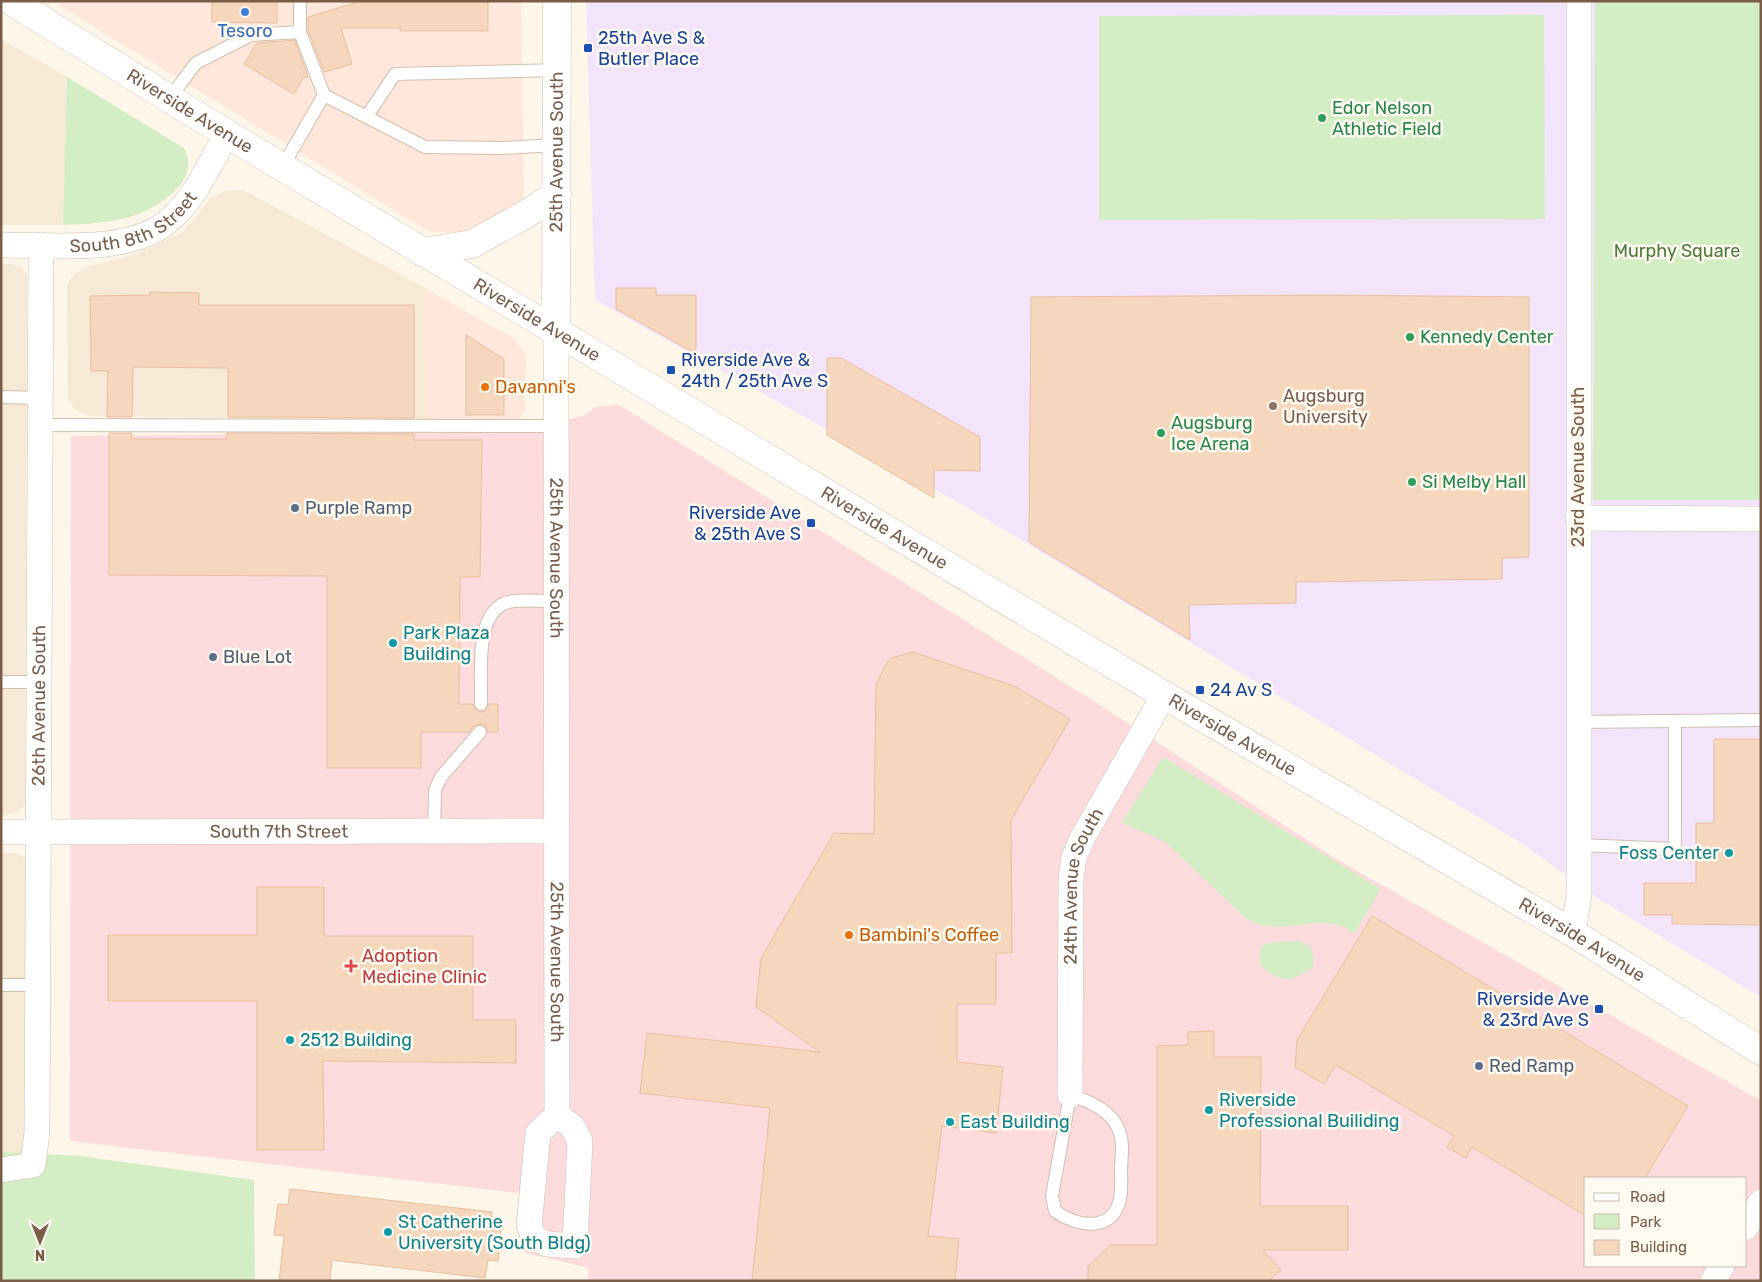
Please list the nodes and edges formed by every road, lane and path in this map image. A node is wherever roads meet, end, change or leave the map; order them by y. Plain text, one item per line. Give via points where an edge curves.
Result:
1 (11, 1) edge
2 (300, 1) edge
3 (557, 1) edge
4 (1579, 1) edge
5 (300, 32) junction
6 (557, 70) junction
7 (324, 95) junction
8 (170, 99) junction
9 (367, 116) junction
10 (227, 134) junction
11 (556, 145) junction
12 (283, 166) junction
13 (557, 194) junction
14 (1, 245) edge
15 (41, 245) junction
16 (422, 252) junction
17 (556, 330) junction
18 (1, 397) edge
19 (40, 398) junction
20 (40, 425) junction
21 (555, 426) junction
22 (1578, 518) junction
23 (1761, 518) edge
24 (555, 601) junction
25 (1, 682) edge
26 (39, 682) junction
27 (1164, 695) junction
28 (480, 704) dead end
29 (1761, 720) edge
30 (1675, 721) junction
31 (1579, 722) junction
32 (480, 732) dead end
33 (556, 831) junction
34 (1, 832) edge
35 (434, 832) junction
36 (39, 833) junction
37 (1579, 845) junction
38 (1573, 933) junction
39 (1, 986) edge
40 (38, 986) junction
41 (1761, 1051) edge
42 (1070, 1096) junction
43 (557, 1115) junction
44 (1, 1170) edge
45 (1761, 1202) edge
46 (1747, 1225) edge
47 (1721, 1267) edge
48 (1713, 1281) edge

1 - 8 street, Riverside Avenue
2 - 5 lane
3 - 6 street, 25th Avenue South
4 - 22 street, 23rd Avenue South
5 - 7 lane
5 - 8 lane via 252,35 196,63
6 - 9 lane via 395,74
6 - 11 street, 25th Avenue South
7 - 9 lane
7 - 12 lane
8 - 10 street, Riverside Avenue
9 - 11 lane via 425,147
10 - 12 street, Riverside Avenue
10 - 15 street, South 8th Street via 187,200 168,222 141,238 110,245
11 - 13 street, 25th Avenue South
12 - 16 street, Riverside Avenue
13 - 16 street via 472,244
13 - 17 street, 25th Avenue South
14 - 15 street, South 8th Street
15 - 19 street, 26th Avenue South
16 - 17 street, Riverside Avenue
17 - 21 street, 25th Avenue South
17 - 27 street, Riverside Avenue
18 - 19 lane
19 - 20 street, 26th Avenue South
20 - 21 lane
20 - 26 street, 26th Avenue South
21 - 24 street, 25th Avenue South
22 - 23 street
22 - 31 street, 23rd Avenue South
24 - 28 lane via 505,603 490,614 483,630
24 - 33 street, 25th Avenue South
25 - 26 lane
26 - 36 street, 26th Avenue South
27 - 38 street, Riverside Avenue
27 - 42 street, 24th Avenue South via 1074,857 1071,879
29 - 30 lane
30 - 31 lane
30 - 37 lane via 1675,849
31 - 37 street, 23rd Avenue South
32 - 35 lane via 441,777 435,790
33 - 35 street, South 7th Street
33 - 43 street, 25th Avenue South
34 - 36 street, South 7th Street
35 - 36 street, South 7th Street
36 - 40 street, 26th Avenue South
37 - 38 street, 23rd Avenue South via 1579,896
38 - 41 street, Riverside Avenue
39 - 40 lane
40 - 44 street, 26th Avenue South via 37,1132 33,1165
42 - 42 lane via 1052,1196 1055,1211 1069,1221 1088,1225 1099,1223 1113,1214 1120,1199 1122,1140 1117,1124 1091,1102
43 - 43 street via 538,1133 529,1225 534,1238 547,1244 575,1246 580,1141 572,1126
45 - 46 street
47 - 48 street

